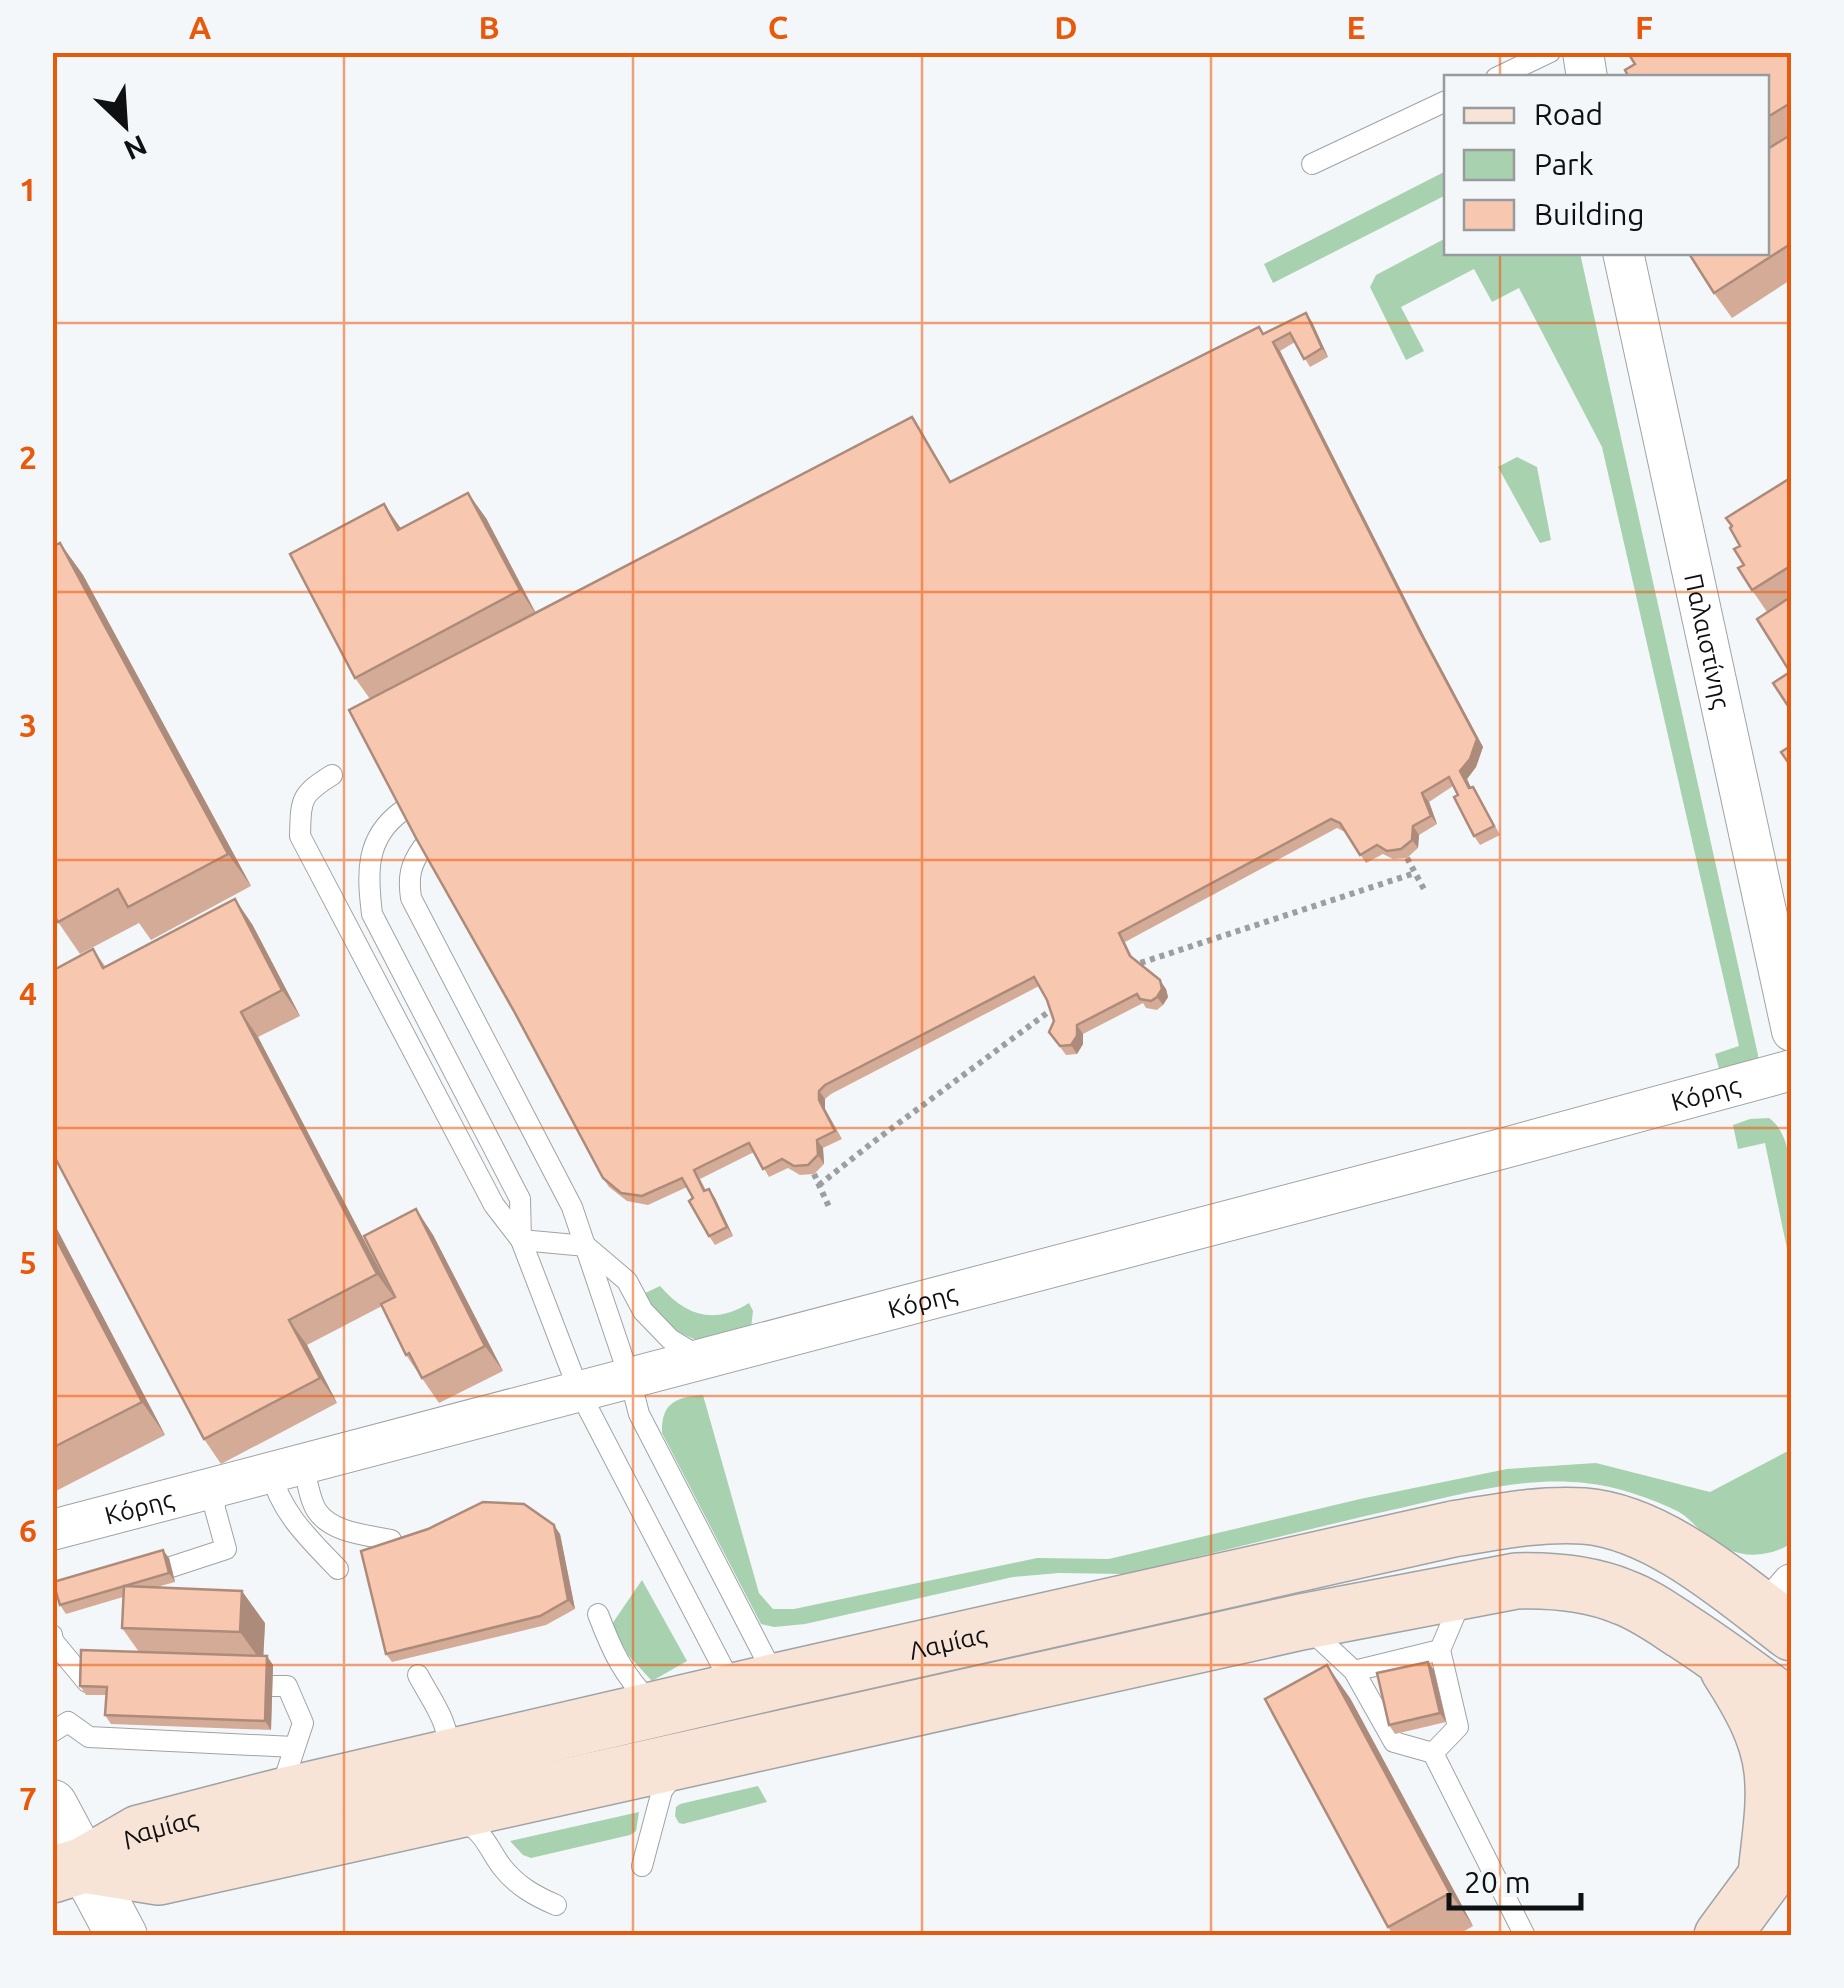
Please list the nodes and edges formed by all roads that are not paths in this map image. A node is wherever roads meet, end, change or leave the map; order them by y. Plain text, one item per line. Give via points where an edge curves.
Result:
1 (1550, 52) edge
2 (1502, 75) edge
3 (1444, 101) edge
4 (1312, 164) dead end
5 (1624, 255) edge
6 (332, 775) dead end
7 (402, 811) edge
8 (422, 847) edge
9 (1792, 1031) edge
10 (1792, 1070) edge
11 (521, 1240) junction
12 (586, 1246) junction
13 (704, 1359) junction
14 (630, 1379) junction
15 (579, 1391) junction
16 (287, 1468) junction
17 (214, 1487) junction
18 (52, 1530) edge
19 (390, 1540) edge
20 (172, 1567) edge
21 (338, 1569) dead end
22 (1459, 1591) junction
23 (1783, 1611) edge
24 (598, 1614) dead end
25 (1302, 1622) junction
26 (52, 1635) edge
27 (1440, 1650) junction
28 (1718, 1654) junction
29 (1354, 1671) junction
30 (418, 1674) dead end
31 (87, 1682) edge
32 (273, 1686) dead end
33 (756, 1686) junction
34 (1792, 1708) edge
35 (657, 1709) junction
36 (52, 1732) edge
37 (1434, 1753) junction
38 (450, 1756) junction
39 (694, 1758) junction
40 (286, 1772) junction
41 (52, 1805) edge
42 (426, 1817) junction
43 (1779, 1859) edge
44 (642, 1866) dead end
45 (68, 1870) edge
46 (556, 1905) dead end
47 (122, 1936) edge
48 (1525, 1936) edge
49 (1722, 1936) edge

1 - 2 lane
3 - 4 lane
5 - 9 street, Παλαιστίνης
6 - 11 lane via 307,791 300,836 494,1206
7 - 11 lane via 387,822 372,853 372,914 520,1199
8 - 12 lane via 408,880 411,898 572,1207
10 - 13 street, Κόρης
11 - 12 lane
11 - 15 lane
12 - 13 lane via 627,1281 643,1311 670,1339
12 - 14 lane
13 - 14 street, Κόρης
14 - 15 street, Κόρης
14 - 33 lane via 638,1414
15 - 16 street, Κόρης
15 - 33 lane
16 - 17 street, Κόρης
16 - 19 lane via 330,1523
16 - 21 lane via 276,1493
17 - 18 street, Κόρης
17 - 20 lane via 226,1549
22 - 25 main road, Λαμίας
22 - 27 lane
22 - 28 main road, Λαμίας via 1516,1580 1597,1589 1652,1610
23 - 33 main road, Λαμίας via 1619,1522 1525,1518
24 - 35 lane via 614,1656
25 - 29 lane
25 - 39 main road, Λαμίας
26 - 31 lane
27 - 29 lane
27 - 37 lane via 1458,1727
28 - 34 main road, Λαμίας
28 - 43 main road via 1747,1698 1769,1754
29 - 37 lane via 1394,1742
30 - 38 lane via 446,1722
32 - 40 lane via 286,1686 302,1723
33 - 35 main road, Λαμίας
35 - 38 main road, Λαμίας
36 - 40 lane via 68,1722 88,1737
37 - 48 lane
38 - 40 main road, Λαμίας
39 - 42 main road, Λαμίας
39 - 44 lane via 662,1791
40 - 45 main road, Λαμίας
41 - 45 street
42 - 45 main road, Λαμίας via 159,1877
42 - 46 lane via 466,1823 530,1894
43 - 49 main road
45 - 47 street

